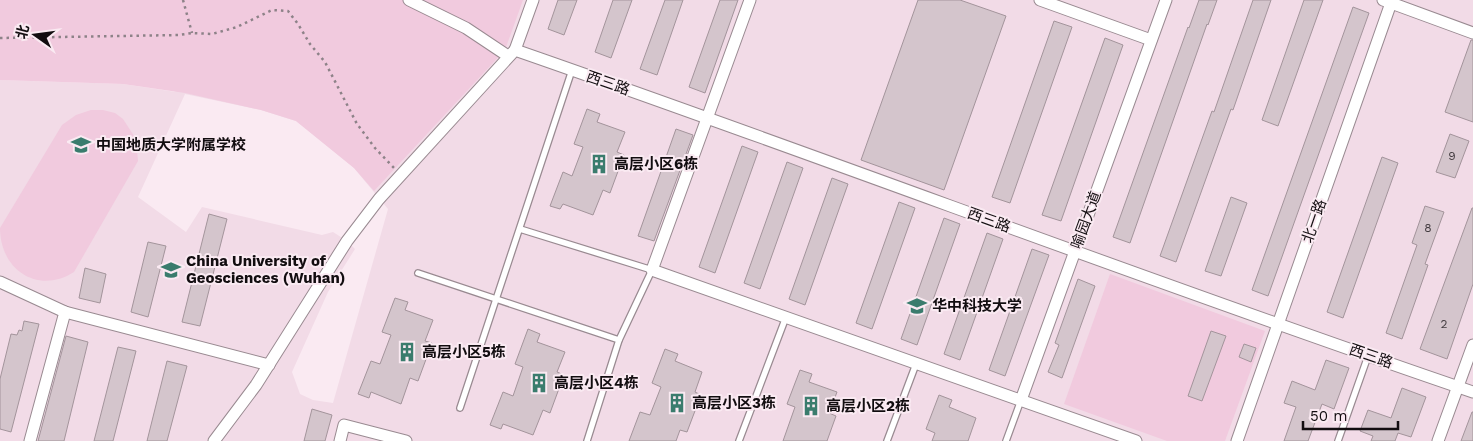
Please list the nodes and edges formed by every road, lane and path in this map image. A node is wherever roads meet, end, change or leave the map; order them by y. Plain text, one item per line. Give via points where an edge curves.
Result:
1 (183, 0) edge
2 (409, 0) edge
3 (533, 0) edge
4 (750, 0) edge
5 (1040, 0) edge
6 (1166, 0) edge
7 (1388, 1) edge
8 (192, 33) junction
9 (1473, 33) edge
10 (0, 38) edge
11 (1151, 40) junction
12 (511, 53) junction
13 (572, 70) junction
14 (707, 118) junction
15 (400, 176) junction
16 (520, 229) junction
17 (1075, 250) junction
18 (652, 270) junction
19 (418, 273) dead end
20 (0, 282) edge
21 (496, 298) junction
22 (65, 312) junction
23 (786, 317) junction
24 (1278, 324) junction
25 (619, 340) junction
26 (1473, 346) edge
27 (1368, 355) junction
28 (916, 363) junction
29 (269, 365) junction
30 (1458, 387) junction
31 (1473, 392) edge
32 (1021, 400) junction
33 (460, 408) dead end
34 (30, 441) edge
35 (214, 441) edge
36 (340, 441) edge
37 (406, 441) edge
38 (587, 441) edge
39 (739, 441) edge
40 (886, 441) edge
41 (1006, 441) edge
42 (1136, 441) edge
43 (1237, 441) edge
44 (1338, 441) edge
45 (1438, 441) edge

1 - 8 path
2 - 12 street, 西三路
3 - 12 street
4 - 14 street
5 - 11 street
6 - 11 street, 喻园大道
7 - 9 street
7 - 24 street, 北一路
8 - 10 path
8 - 15 path via 212,34 237,27 272,10 288,11 325,62 357,124
11 - 17 street, 喻园大道
12 - 13 street, 西三路
12 - 15 street
13 - 14 street, 西三路
13 - 16 lane
14 - 17 street, 西三路
14 - 18 street
15 - 29 street via 347,241
16 - 18 lane
16 - 21 lane
17 - 24 street, 西三路
17 - 32 street, 喻园大道
18 - 23 street
18 - 25 lane
19 - 21 lane
20 - 22 street
21 - 25 lane
21 - 33 lane
22 - 29 street
22 - 34 street
23 - 28 street
23 - 39 lane
24 - 27 street, 西三路
24 - 43 street, 北一路
25 - 38 lane
26 - 30 street
27 - 30 street, 西三路
27 - 44 lane
28 - 32 street
28 - 40 lane
29 - 35 street
30 - 31 street, 西三路
30 - 45 street
32 - 41 lane, 喻园大道
32 - 42 street
36 - 37 street via 344,425

